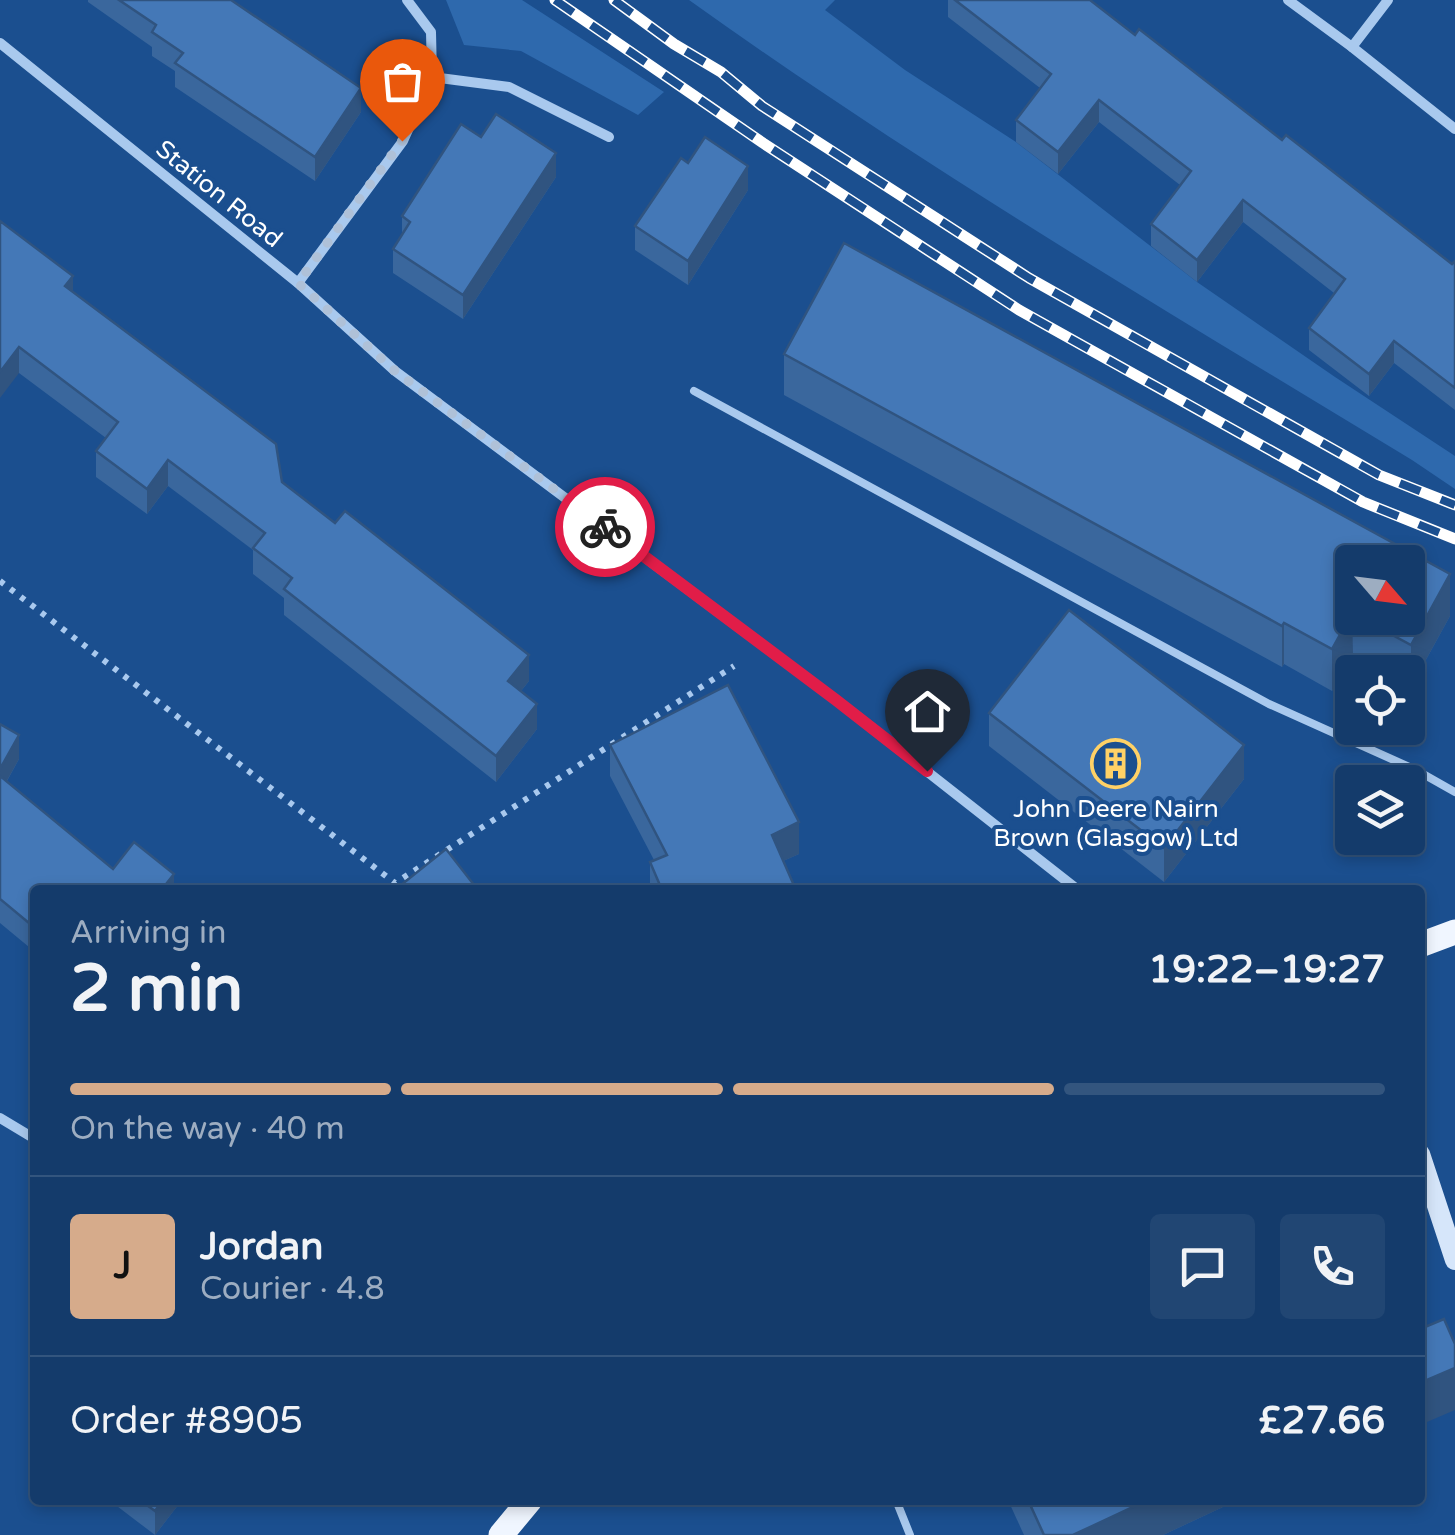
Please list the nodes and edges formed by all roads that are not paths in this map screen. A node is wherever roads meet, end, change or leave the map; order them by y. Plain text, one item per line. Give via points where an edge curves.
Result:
1 (407, 0) edge
2 (1288, 0) edge
3 (1388, 0) edge
4 (0, 43) edge
5 (1352, 47) junction
6 (432, 77) junction
7 (1455, 128) edge
8 (610, 138) dead end
9 (298, 283) junction
10 (694, 392) dead end
11 (1455, 792) edge
12 (1072, 885) edge
13 (1455, 932) edge
14 (1425, 943) edge
15 (0, 1118) edge
16 (30, 1137) edge
17 (1425, 1169) edge
18 (1455, 1260) edge
19 (526, 1505) edge
20 (898, 1505) edge
21 (502, 1535) edge
22 (910, 1535) edge

1 - 6 street via 431,32
2 - 5 street
3 - 5 street
4 - 9 street, Station Road
5 - 7 street
6 - 8 street via 509,86
6 - 9 street via 402,141
9 - 12 street, Station Road via 395,371
10 - 11 lane via 1268,704
13 - 14 main road
15 - 16 street
17 - 18 main road
19 - 21 main road
20 - 22 lane

